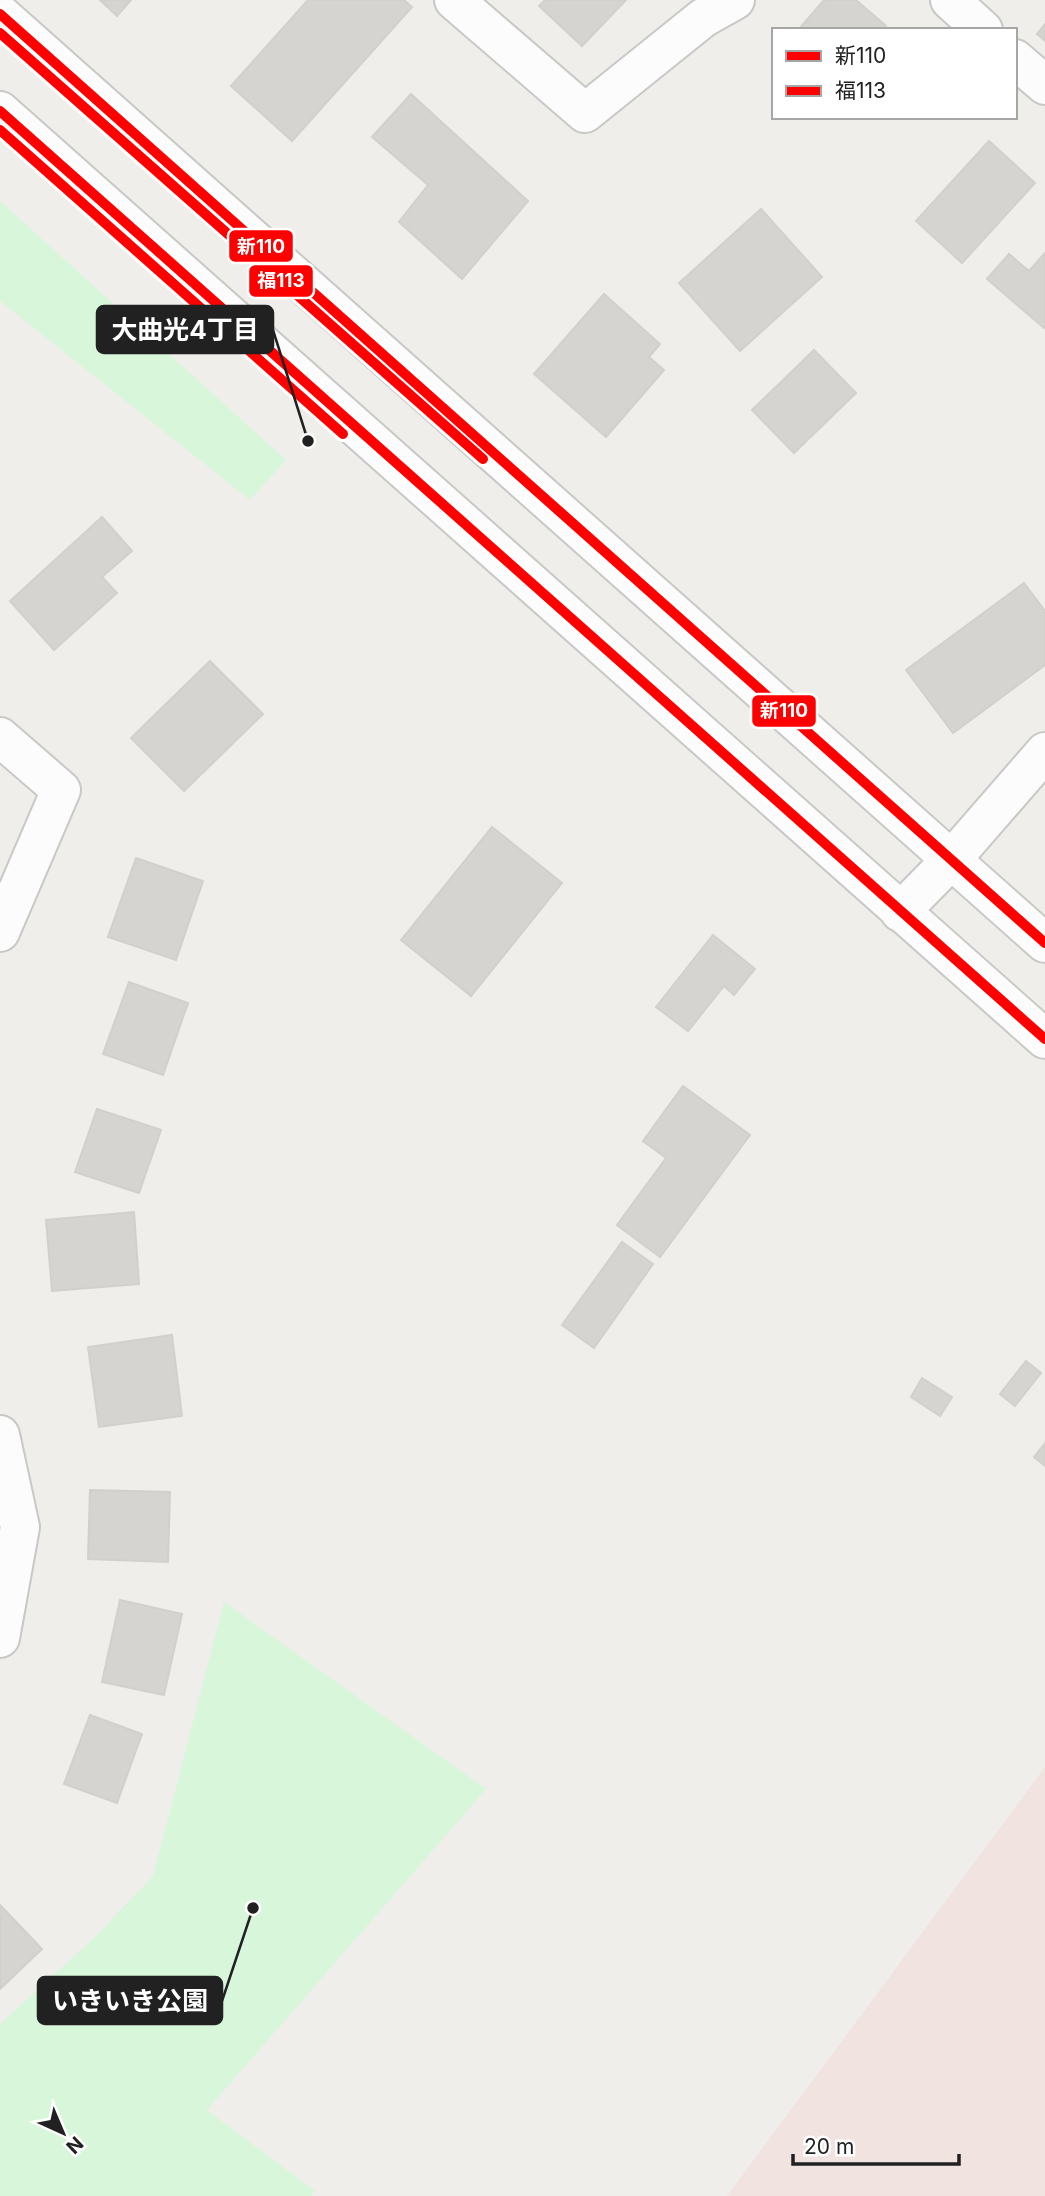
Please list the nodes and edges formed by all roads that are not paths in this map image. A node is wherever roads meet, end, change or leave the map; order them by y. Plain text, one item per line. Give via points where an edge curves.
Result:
1 (454, 0) edge
2 (735, 0) edge
3 (950, 0) edge
4 (0, 14) edge
5 (981, 28) edge
6 (1017, 61) edge
7 (1045, 85) edge
8 (0, 111) edge
9 (0, 737) edge
10 (1045, 752) edge
11 (952, 859) junction
12 (900, 912) junction
13 (0, 932) edge
14 (1045, 943) edge
15 (1045, 1039) edge
16 (0, 1435) edge
17 (0, 1638) edge

1 - 2 street via 585,113 703,18
3 - 5 street
4 - 11 street
6 - 7 street
8 - 12 street
9 - 13 street via 61,790
10 - 11 street
11 - 12 street
11 - 14 street
12 - 15 street
16 - 17 street via 20,1527

